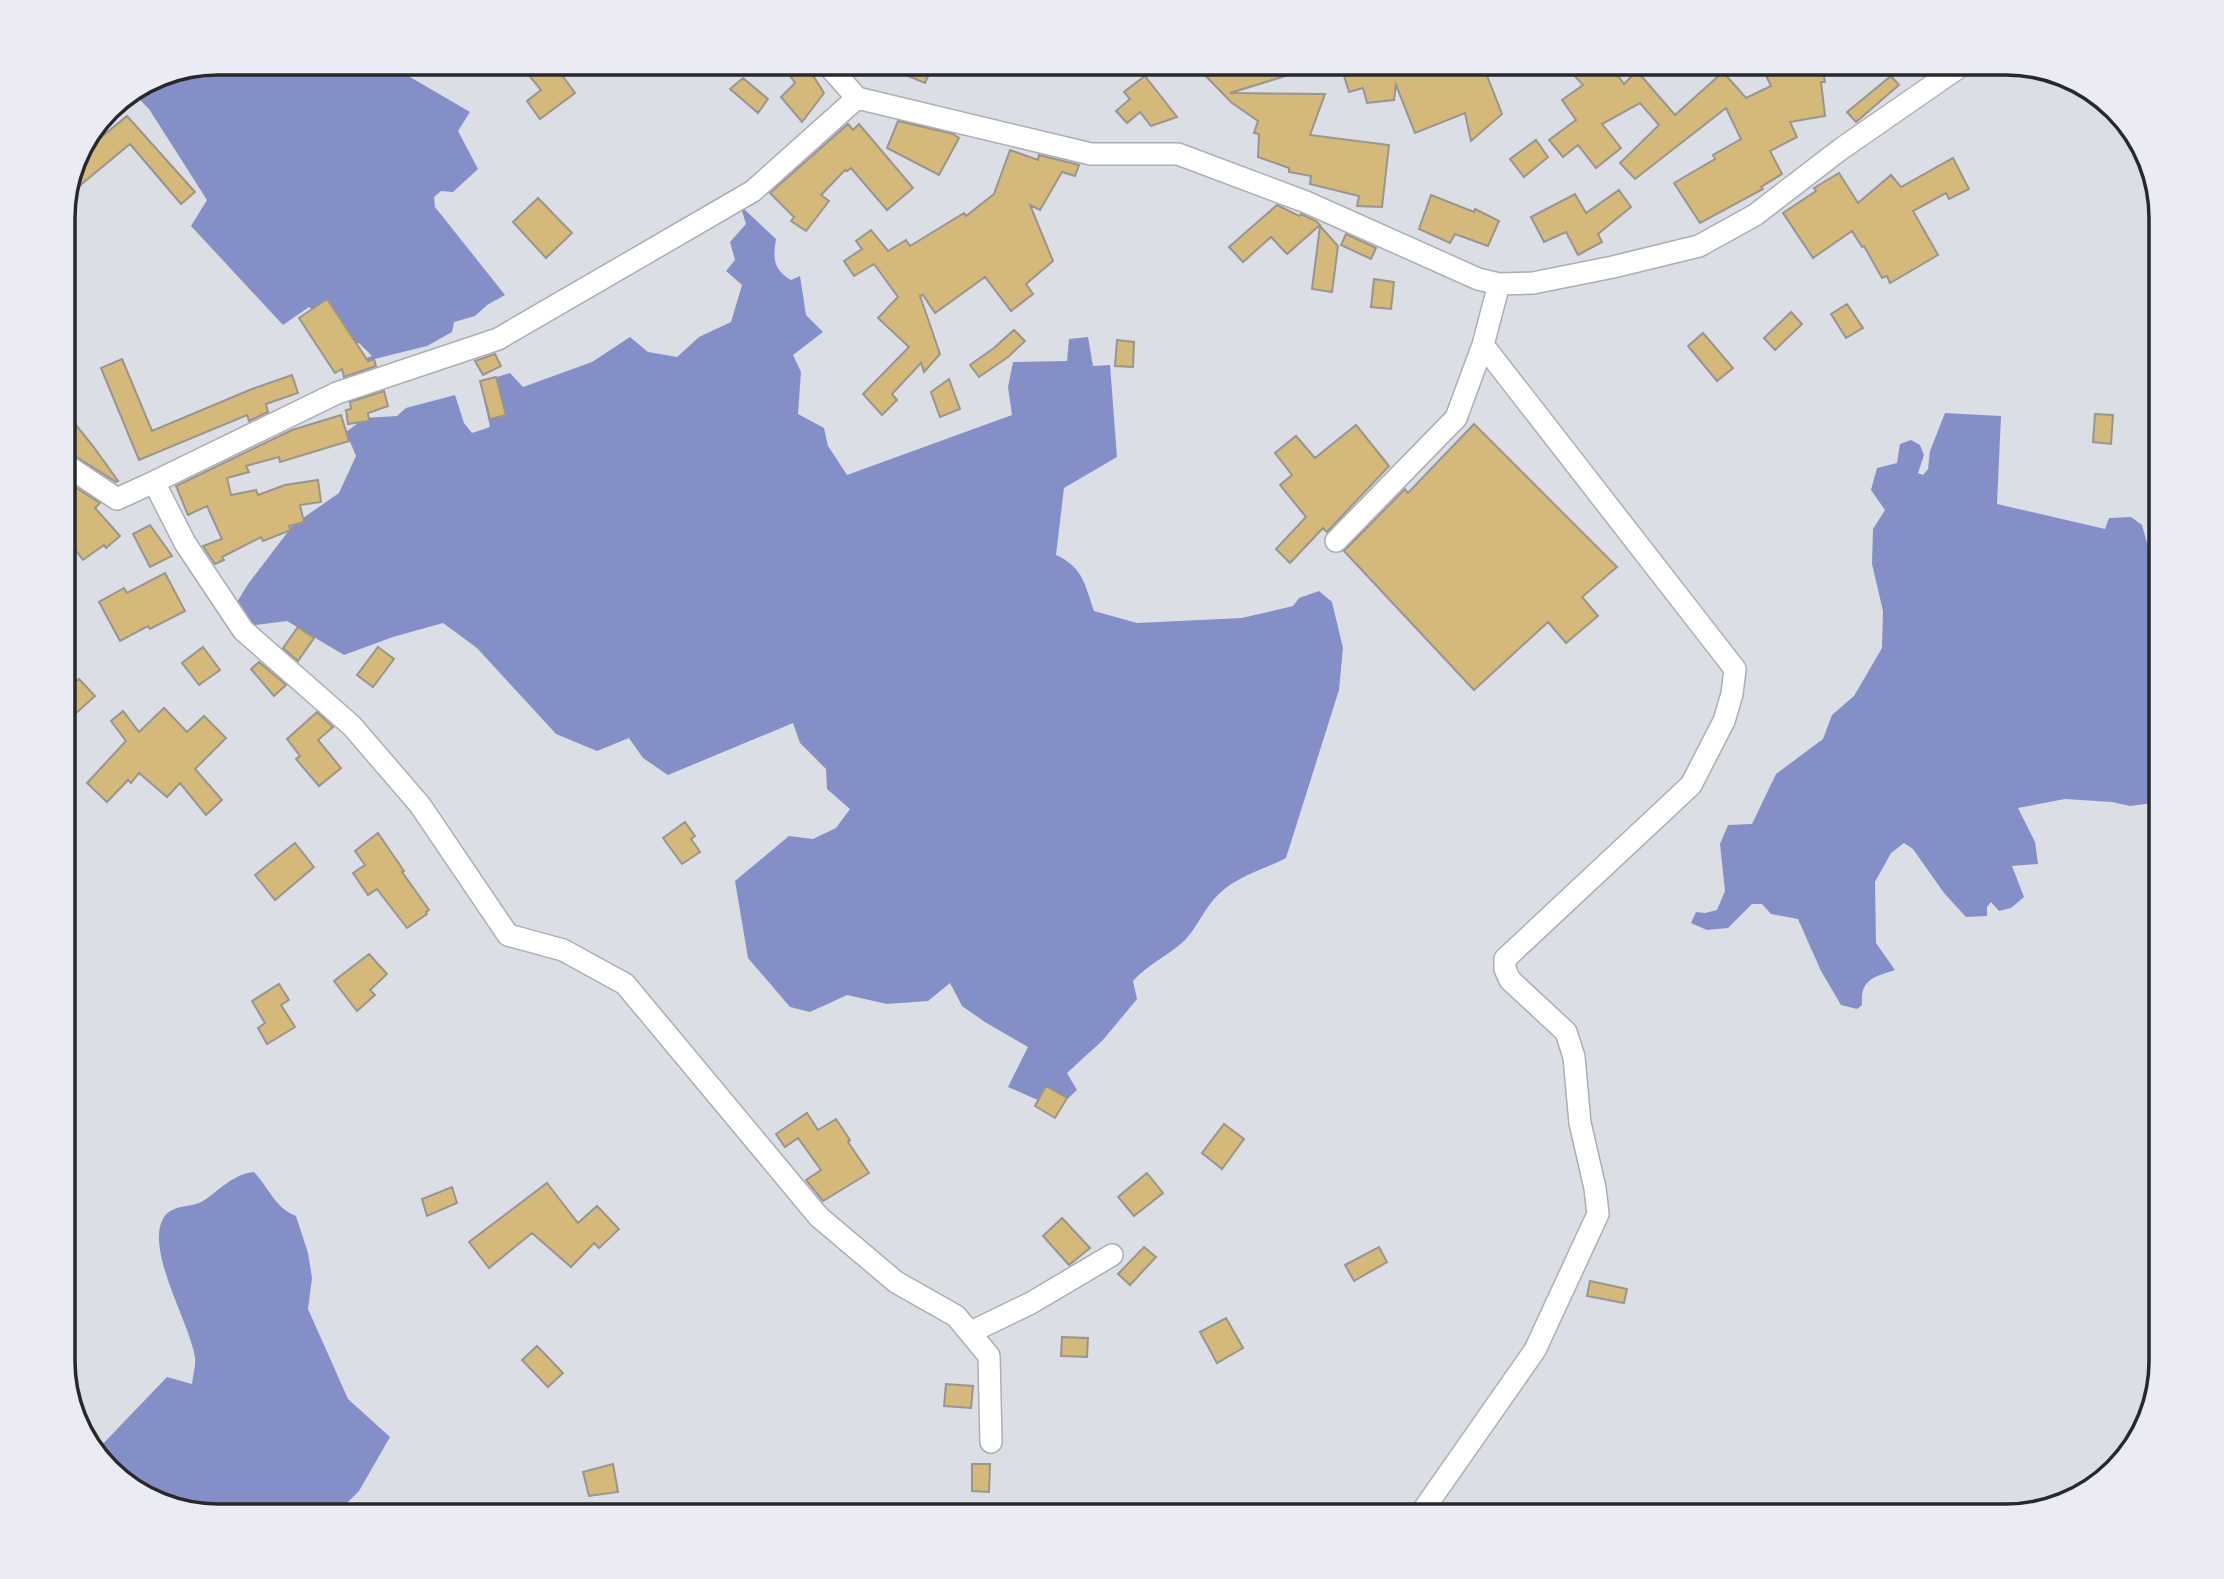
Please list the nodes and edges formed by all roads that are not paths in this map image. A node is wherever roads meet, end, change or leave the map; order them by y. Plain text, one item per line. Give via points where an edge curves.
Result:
1 (837, 75) edge
2 (1948, 75) edge
3 (857, 98) junction
4 (1499, 284) junction
5 (1483, 345) junction
6 (76, 472) edge
7 (154, 482) junction
8 (1336, 541) dead end
9 (1112, 1255) dead end
10 (971, 1332) junction
11 (991, 1442) dead end
12 (1427, 1504) edge

1 - 3 street
2 - 4 street via 1755,215 1699,246 1533,283
3 - 4 street via 1091,155 1178,154 1306,202 1478,279
3 - 7 street via 753,191 498,339 337,393
4 - 5 street
5 - 8 street via 1456,418
5 - 12 street via 1735,669 1724,721 1691,785 1505,959 1510,980 1566,1032 1574,1057 1580,1123 1598,1214 1535,1350
6 - 7 street via 117,499
7 - 10 street via 185,543 243,630 352,726 420,805 508,935 563,950 625,984 819,1217 895,1282 956,1316
9 - 10 street
10 - 11 street via 989,1356

